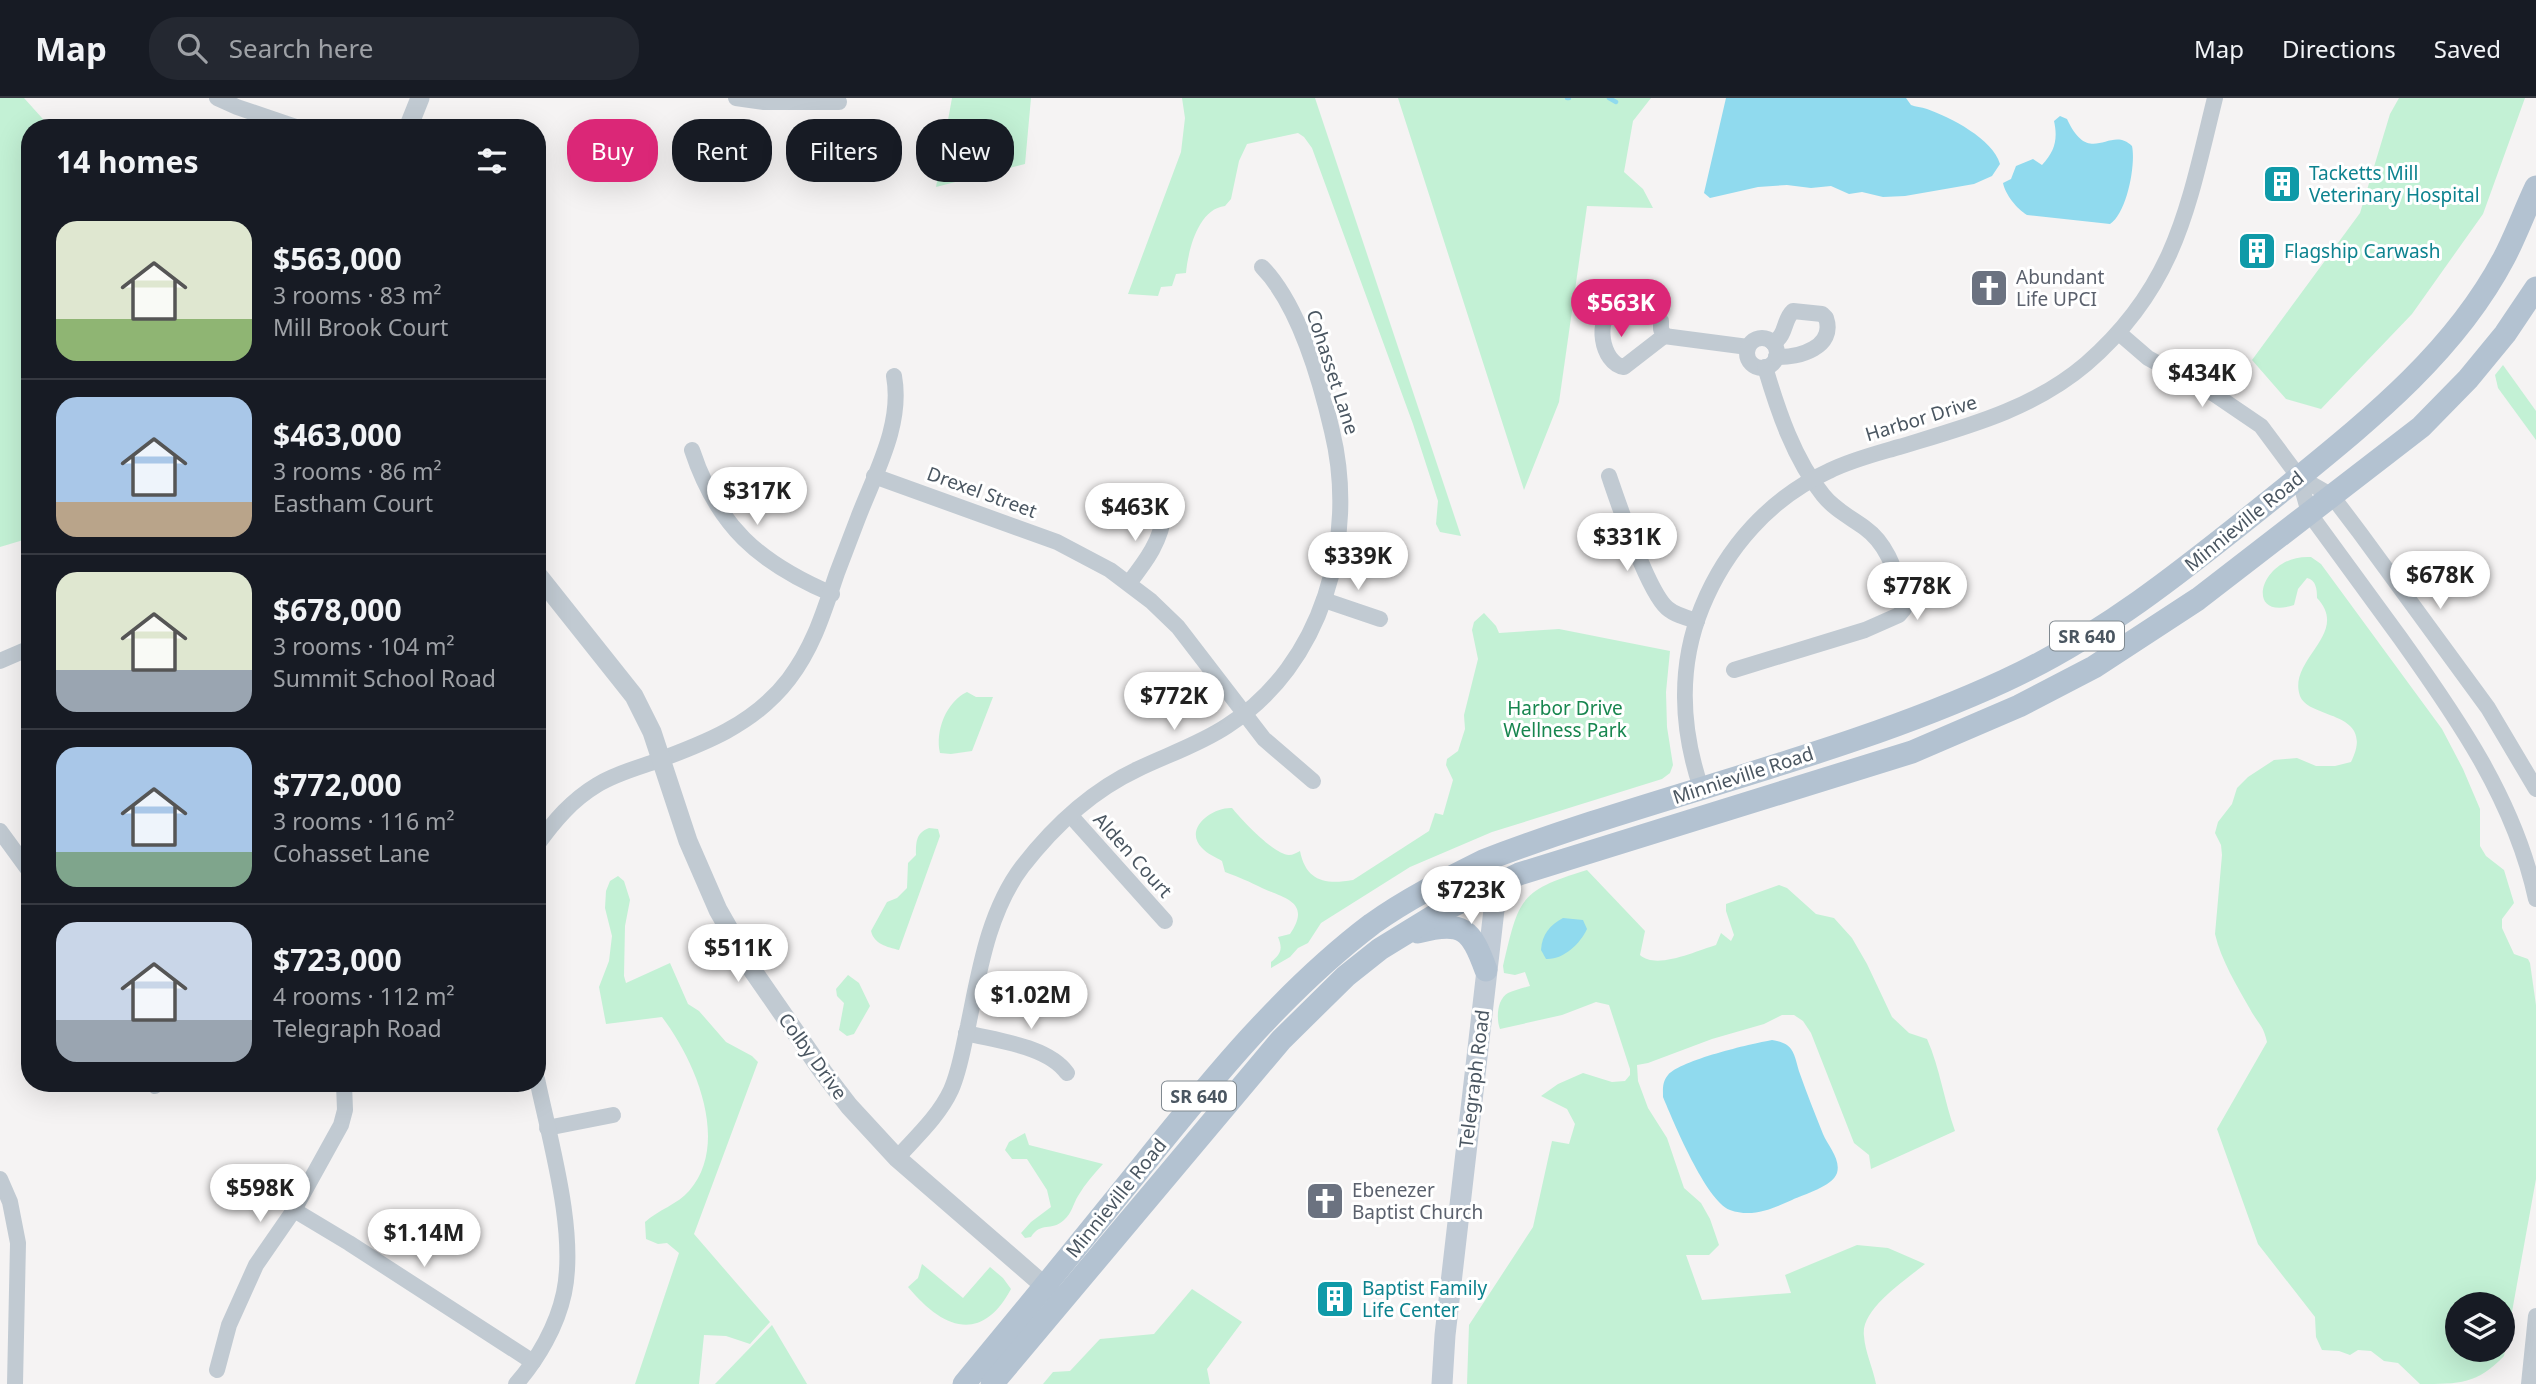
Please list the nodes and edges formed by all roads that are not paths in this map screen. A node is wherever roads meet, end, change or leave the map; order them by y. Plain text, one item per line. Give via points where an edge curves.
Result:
1 (217, 98) edge
2 (420, 98) edge
3 (736, 98) edge
4 (2215, 98) edge
5 (839, 102) dead end
6 (272, 119) edge
7 (412, 119) edge
8 (2536, 187) edge
9 (1262, 267) dead end
10 (2536, 288) edge
11 (2119, 332) junction
12 (1664, 336) dead end
13 (1748, 347) junction
14 (1772, 356) junction
15 (894, 376) dead end
16 (692, 450) dead end
17 (874, 475) junction
18 (1609, 476) dead end
19 (2299, 477) junction
20 (1812, 480) junction
21 (2332, 496) junction
22 (1164, 512) dead end
23 (2309, 513) junction
24 (1129, 583) junction
25 (546, 585) edge
26 (832, 594) junction
27 (1324, 600) junction
28 (1380, 619) dead end
29 (1697, 621) junction
30 (21, 652) edge
31 (0, 661) edge
32 (1734, 670) dead end
33 (1244, 714) junction
34 (1822, 749) junction
35 (661, 759) junction
36 (1314, 782) dead end
37 (1702, 788) junction
38 (2536, 789) edge
39 (1071, 816) junction
40 (0, 831) edge
41 (546, 831) edge
42 (21, 860) edge
43 (1483, 861) junction
44 (1495, 883) junction
45 (2536, 899) edge
46 (1165, 921) dead end
47 (1398, 937) junction
48 (1486, 970) junction
49 (967, 1033) junction
50 (1067, 1073) dead end
51 (344, 1092) edge
52 (540, 1092) edge
53 (613, 1115) dead end
54 (547, 1128) junction
55 (897, 1158) junction
56 (0, 1179) edge
57 (294, 1210) junction
58 (1053, 1293) junction
59 (8, 1307) edge
60 (2536, 1316) edge
61 (533, 1362) junction
62 (217, 1370) dead end
63 (15, 1384) edge
64 (516, 1384) edge
65 (964, 1384) edge
66 (992, 1384) edge
67 (1443, 1384) edge
68 (2529, 1384) edge

1 - 6 street
2 - 7 street
3 - 5 street
4 - 11 street, Harbor Drive via 2173,248 2153,286
8 - 19 main road, Minnieville Road / SR 640 via 2504,258 2454,331 2406,386
9 - 27 street, Cohasset Lane via 1291,309 1335,444 1340,529
10 - 21 main road, Minnieville Road / SR 640 via 2505,334 2443,406
11 - 19 street via 2148,358 2262,425
11 - 20 street, Harbor Drive via 2066,379 2016,409 1866,457
12 - 13 street
13 - 14 street via 1759,338 1769,340
13 - 14 street via 1749,361 1756,367
14 - 20 street via 1787,431
15 - 17 street via 894,421
16 - 26 street via 708,492 734,530 777,566
17 - 24 street, Drexel Street via 1057,542
17 - 26 street
18 - 29 street via 1659,599 1677,614
19 - 21 street
19 - 23 street
19 - 34 main road, Minnieville Road / SR 640 via 2160,588 2065,650 1964,699
20 - 29 street, Harbor Drive via 1775,505 1744,536 1721,568
20 - 32 street via 1832,504 1885,549 1904,609 1865,630
21 - 23 main road, Minnieville Road / SR 640
21 - 38 street via 2488,708
22 - 24 street via 1157,542
23 - 44 main road, Minnieville Road / SR 640 via 2146,634 2094,667 1988,721 1874,765
23 - 45 street via 2479,753 2512,826
24 - 33 street, Drexel Street via 1178,626
25 - 35 street, Colby Drive via 634,696
26 - 35 street via 812,644 770,700 730,730
27 - 28 street
27 - 33 street, Cohasset Lane via 1292,665
29 - 37 street, Harbor Drive via 1684,695 1689,746
30 - 31 street
33 - 36 street, Drexel Street via 1275,750
33 - 39 street, Cohasset Lane via 1214,734 1124,776
34 - 37 main road, Minnieville Road / SR 640
34 - 44 main road via 1749,785 1515,861 1501,869
35 - 41 street via 585,793
35 - 55 street, Colby Drive via 696,861 727,928 823,1072
37 - 43 main road, Minnieville Road / SR 640
39 - 46 street, Alden Court
39 - 49 street, Cohasset Lane via 1023,866 1001,902 980,967
40 - 42 street
43 - 44 main road
43 - 58 main road, Minnieville Road / SR 640 via 1432,886 1373,924 1279,1009 1192,1103
44 - 47 main road, Minnieville Road / SR 640
44 - 48 main road, Telegraph Road
47 - 48 main road via 1439,926 1457,927 1475,942
47 - 58 main road, Minnieville Road / SR 640 via 1346,976 1295,1025
48 - 67 main road, Telegraph Road
49 - 50 street via 1041,1052
49 - 55 street, Cohasset Lane via 947,1099
51 - 57 street via 341,1125
52 - 54 street
53 - 54 street
54 - 61 street via 565,1226 565,1281 558,1312
55 - 58 street, Colby Drive
56 - 59 street via 18,1243
57 - 61 street
57 - 62 street via 241,1294
58 - 65 main road, Minnieville Road / SR 640
58 - 66 main road, Minnieville Road / SR 640
59 - 63 street
60 - 68 street
61 - 64 street

